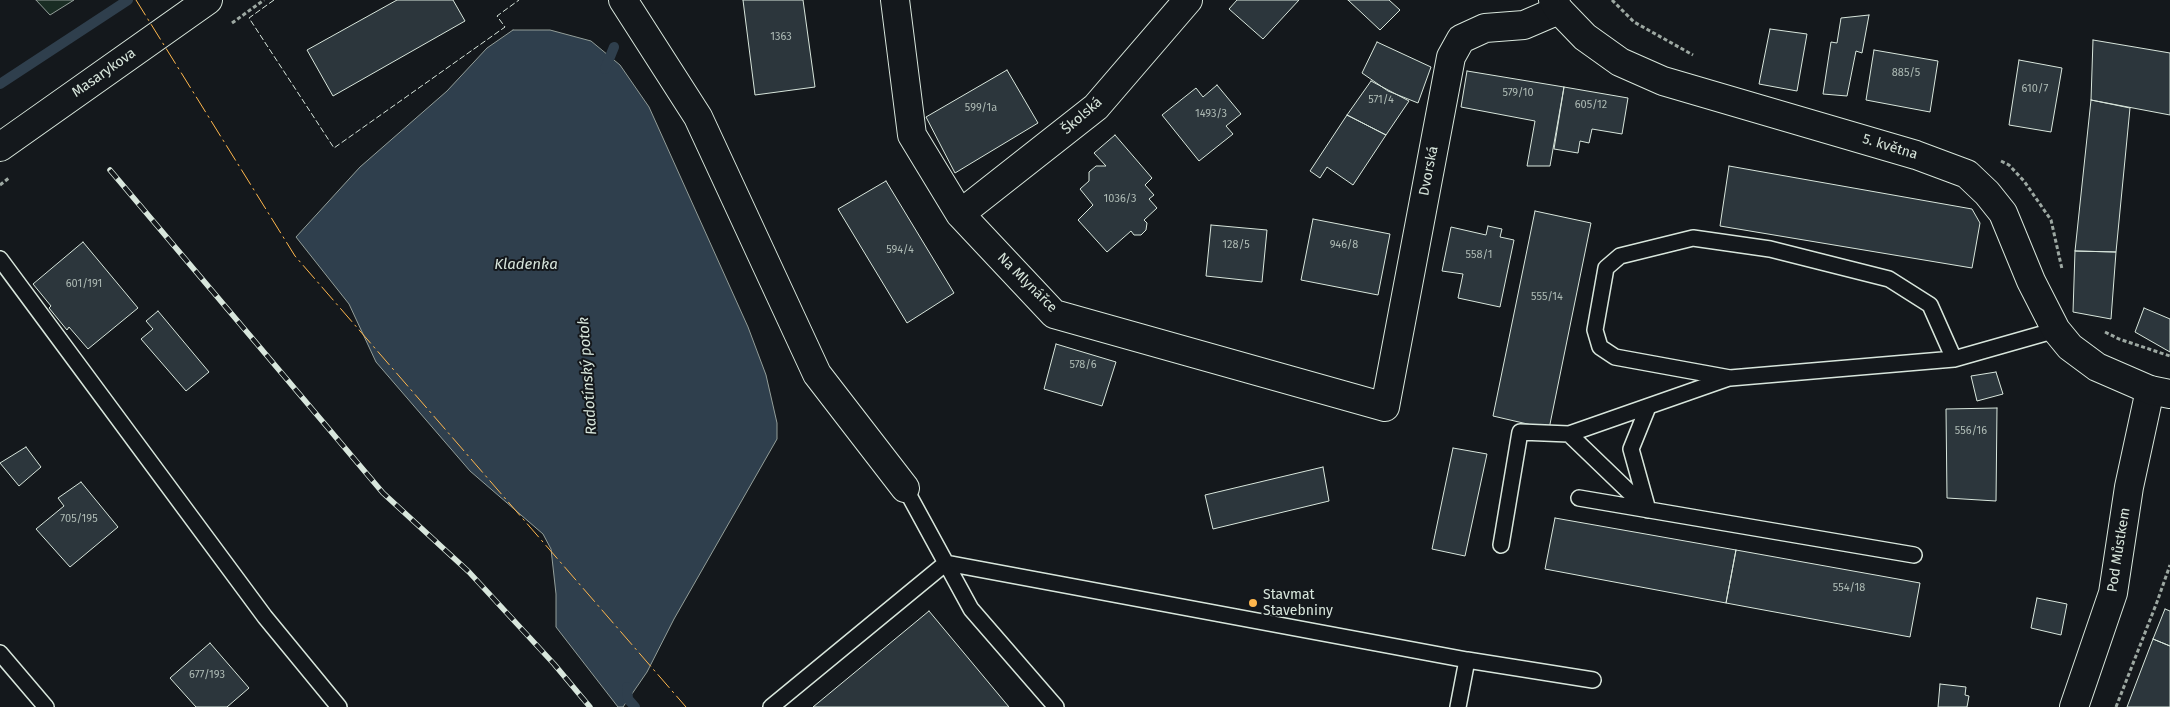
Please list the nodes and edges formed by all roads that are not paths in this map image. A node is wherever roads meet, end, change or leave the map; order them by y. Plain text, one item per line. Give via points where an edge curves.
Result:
1 (208, 0) edge
2 (623, 0) edge
3 (895, 0) edge
4 (1188, 0) edge
5 (1556, 5) edge
6 (0, 147) edge
7 (960, 214) junction
8 (0, 258) edge
9 (2056, 330) junction
10 (1954, 359) junction
11 (1730, 378) junction
12 (2160, 392) edge
13 (1648, 406) junction
14 (1386, 407) joint
15 (1569, 434) junction
16 (905, 488) joint
17 (1579, 498) dead end
18 (1648, 510) junction
19 (1501, 545) dead end
20 (1914, 555) dead end
21 (946, 563) junction
22 (0, 653) edge
23 (1467, 660) junction
24 (1594, 680) dead end
25 (46, 707) edge
26 (339, 707) edge
27 (771, 707) edge
28 (1056, 707) edge
29 (1458, 707) edge
30 (2074, 707) edge

1 - 6 street, Masarykova
2 - 16 street via 698,117 817,374
3 - 7 street, Na Mlynářce via 912,135
4 - 7 street, Školská via 1096,107
5 - 9 street, 5. května via 1585,38 1620,62 1663,81 1916,154 1967,174 2002,213
5 - 14 street, Dvorská via 1524,25 1485,28 1462,39 1451,57
7 - 14 street, Na Mlynářce via 1054,314
8 - 26 lane via 265,617
9 - 10 lane
9 - 12 street, 5. května via 2070,348 2097,367
10 - 11 lane
10 - 11 lane via 1930,305 1889,279 1770,249 1693,238 1620,256 1606,268 1595,330 1600,347 1615,357
11 - 13 lane
12 - 30 street, Pod Můstkem via 2129,487 2113,593
13 - 15 lane
13 - 18 lane via 1631,449
15 - 18 lane
15 - 19 lane via 1520,432
16 - 21 lane
17 - 18 lane
18 - 20 lane
21 - 23 lane
21 - 27 lane
21 - 28 lane via 971,609
22 - 25 lane
23 - 24 lane
23 - 29 lane

